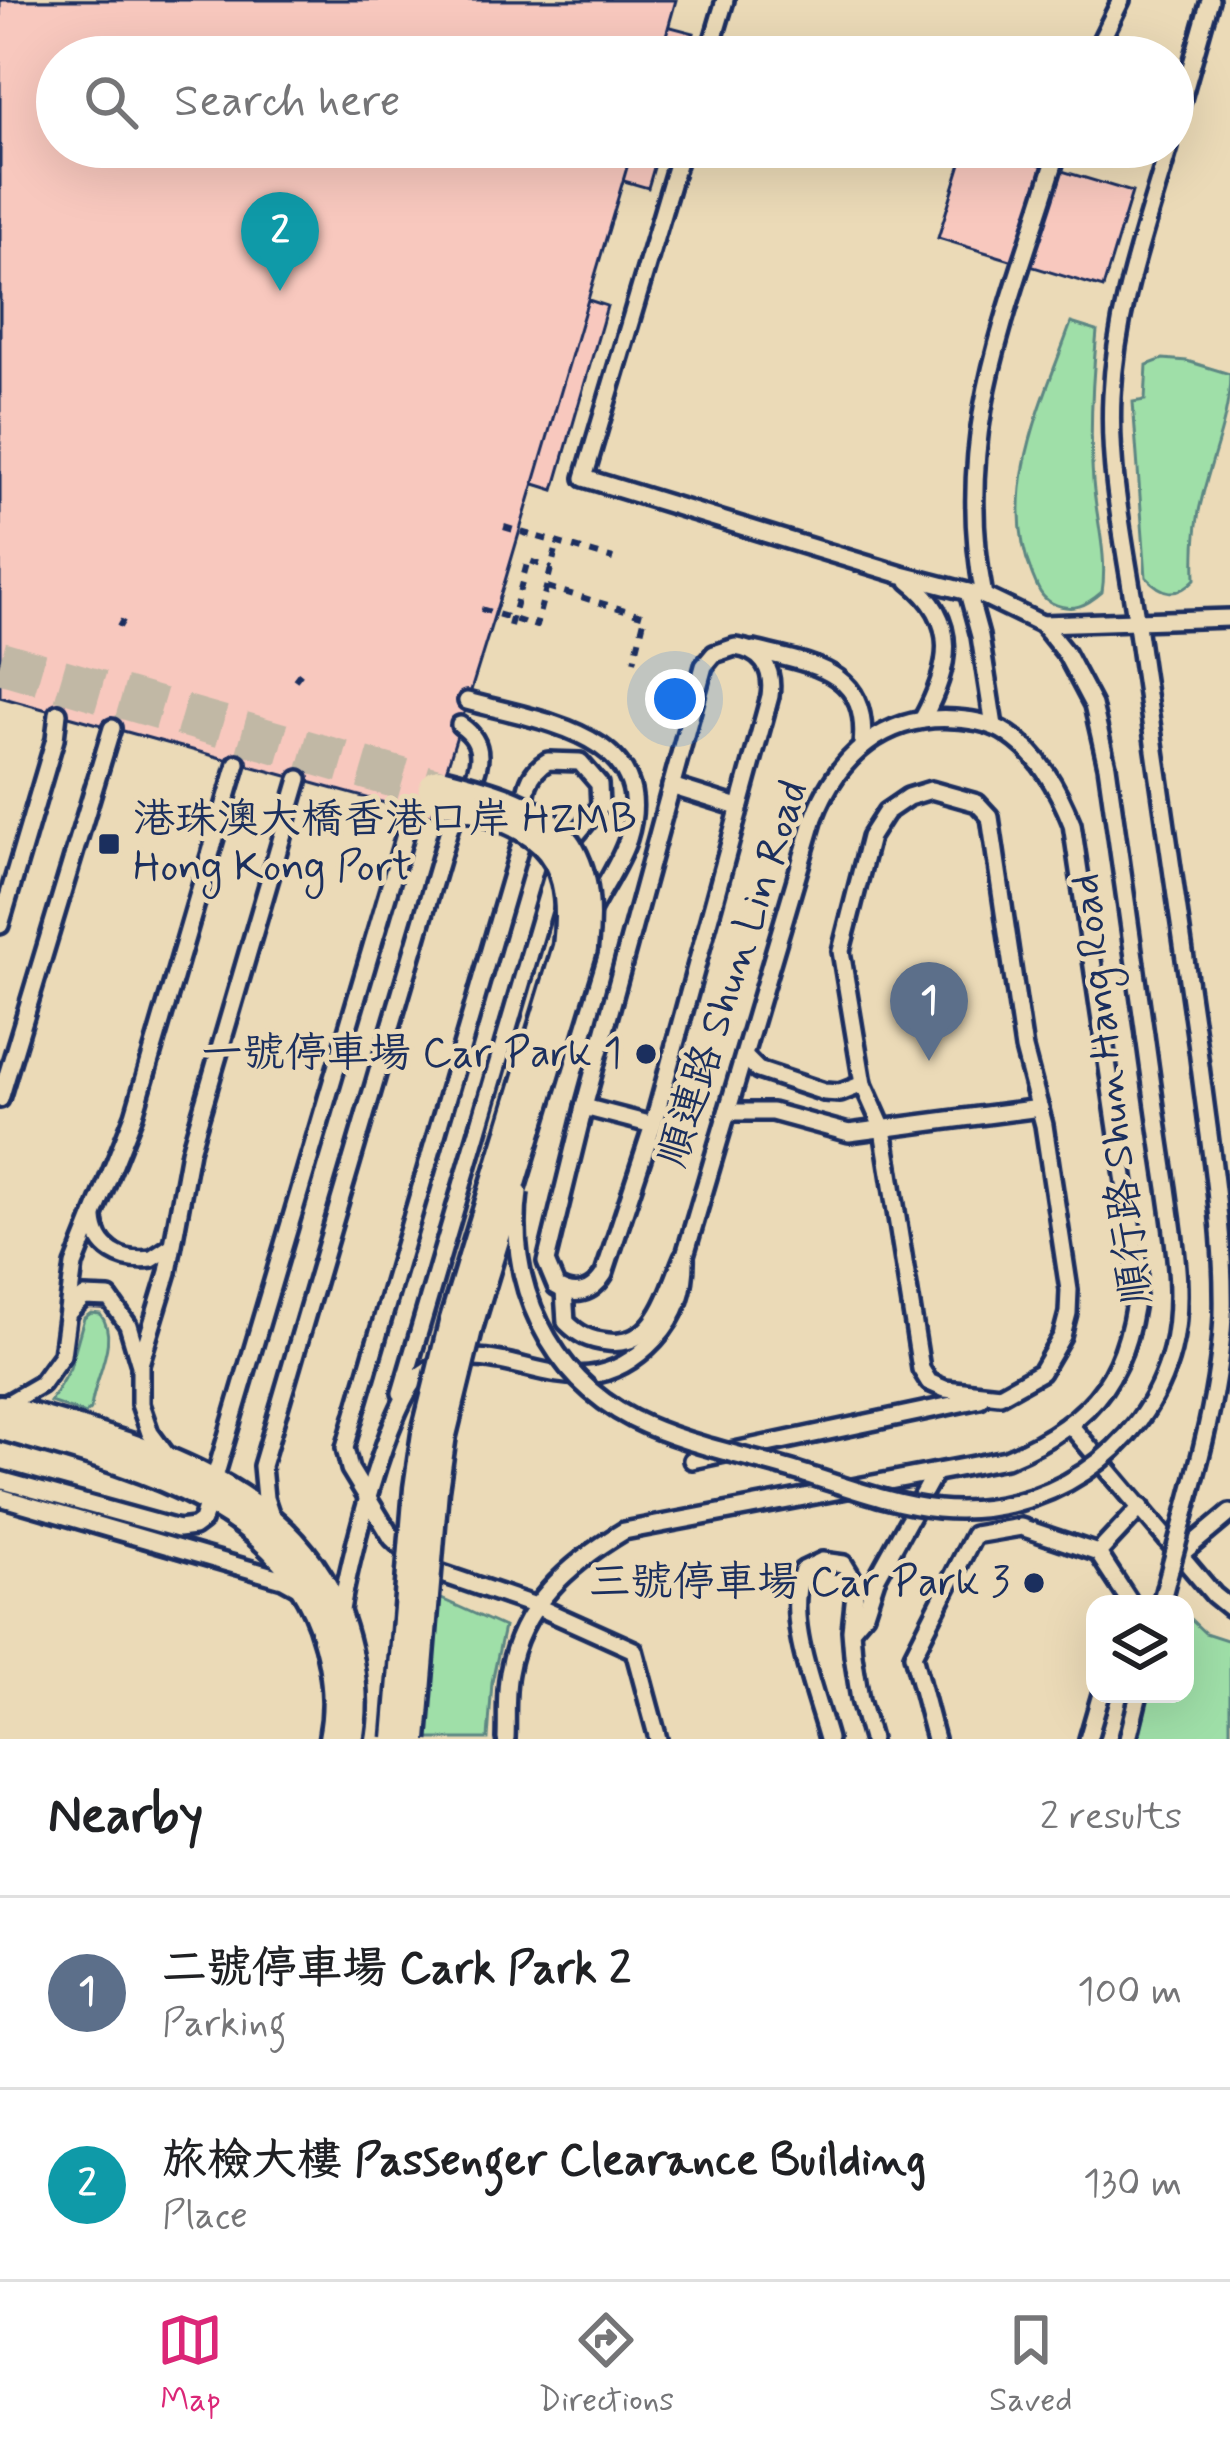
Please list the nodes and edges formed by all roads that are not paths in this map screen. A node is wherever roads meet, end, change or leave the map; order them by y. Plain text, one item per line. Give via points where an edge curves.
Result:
1 (725, 0) edge
2 (1121, 0) edge
3 (1210, 0) edge
4 (714, 36) edge
5 (1103, 36) edge
6 (1194, 57) edge
7 (676, 168) edge
8 (1051, 168) edge
9 (1162, 168) edge
10 (902, 575) junction
11 (976, 594) junction
12 (1230, 618) edge
13 (1137, 619) junction
14 (1042, 624) junction
15 (751, 650) junction
16 (467, 701) dead end
17 (58, 713) dead end
18 (922, 720) junction
19 (460, 725) dead end
20 (994, 726) junction
21 (112, 728) dead end
22 (862, 745) junction
23 (237, 763) dead end
24 (299, 779) dead end
25 (671, 786) junction
26 (426, 800) joint
27 (739, 807) junction
28 (0, 925) edge
29 (575, 948) junction
30 (744, 1055) junction
31 (539, 1064) junction
32 (863, 1084) junction
33 (0, 1099) edge
34 (584, 1107) junction
35 (1040, 1108) junction
36 (727, 1112) junction
37 (653, 1125) junction
38 (884, 1130) junction
39 (95, 1210) junction
40 (174, 1243) junction
41 (685, 1255) junction
42 (563, 1291) junction
43 (70, 1311) junction
44 (140, 1364) junction
45 (1000, 1395) junction
46 (0, 1407) edge
47 (396, 1413) junction
48 (0, 1417) edge
49 (1070, 1425) junction
50 (692, 1460) dead end
51 (934, 1474) junction
52 (0, 1480) edge
53 (202, 1486) junction
54 (0, 1497) edge
55 (369, 1502) junction
56 (1141, 1507) junction
57 (1230, 1513) edge
58 (290, 1550) junction
59 (1098, 1553) junction
60 (1181, 1554) junction
61 (1125, 1595) edge
62 (1163, 1595) edge
63 (322, 1602) junction
64 (536, 1606) junction
65 (1230, 1608) edge
66 (851, 1630) junction
67 (342, 1670) junction
68 (1098, 1703) edge
69 (1137, 1703) edge
70 (341, 1739) edge
71 (405, 1739) edge
72 (506, 1739) edge
73 (658, 1739) edge
74 (828, 1739) edge
75 (872, 1739) edge
76 (934, 1739) edge
77 (1088, 1739) edge
78 (1128, 1739) edge

1 - 4 lane
2 - 5 lane
3 - 6 lane
7 - 10 lane, 順行路 Shun Hang Road via 584,478
8 - 11 lane via 980,411
9 - 13 lane via 1118,332 1112,394 1114,495
10 - 11 lane, 順行路 Shun Hang Road
10 - 18 lane via 935,607 945,636 944,674
11 - 14 lane, 順行路 Shun Hang Road
11 - 20 lane
12 - 13 lane
13 - 14 lane
13 - 62 lane, bridge via 1198,1049 1223,1317
14 - 31 lane, 順行路 Shun Hang Road, bridge via 1082,680 1102,735 1178,1281 1164,1373 1110,1452 1042,1496 976,1509 909,1504 665,1432 616,1409 572,1373 532,1308 519,1260 518,1199
15 - 22 lane via 840,677 864,721
15 - 25 lane via 724,649 704,666
15 - 27 lane via 772,683
16 - 29 lane via 593,738 626,776 627,842
17 - 28 lane
18 - 20 lane, 順連路 Shun Lin Road
18 - 22 lane, 順連路 Shun Lin Road
19 - 58 lane via 476,743 478,770 450,826 262,1466 265,1498
20 - 49 lane via 1046,770 1072,824 1138,1271 1135,1320 1122,1355 1104,1390
21 - 33 lane
22 - 30 lane, 順連路 Shun Lin Road via 822,796
23 - 39 lane via 134,1115
24 - 40 lane via 190,1151
25 - 27 lane
25 - 34 lane
26 - 29 street, bridge via 506,810 550,836 574,874
26 - 53 lane
27 - 37 lane
29 - 31 street, bridge
30 - 32 lane via 758,1070 824,1092
30 - 36 lane, 順連路 Shun Lin Road
31 - 71 street, bridge via 434,1434
32 - 35 lane via 842,951 870,837 886,812 931,790 976,803 990,817
32 - 38 lane
34 - 37 lane
34 - 42 lane via 546,1262
35 - 38 lane
35 - 45 lane via 1068,1313 1041,1372
36 - 38 lane via 772,1112 849,1133
36 - 41 lane, 順連路 Shun Lin Road
37 - 42 lane via 601,1280 583,1292
38 - 45 lane via 921,1369 945,1389
39 - 40 lane via 95,1232 117,1256 152,1259
39 - 43 lane via 74,1265
40 - 44 lane
41 - 42 lane via 660,1311 637,1338 580,1336 566,1322
41 - 47 lane, 順連路 Shun Lin Road via 686,1282 674,1312 630,1361 575,1378 504,1361 448,1363 417,1379
43 - 44 lane via 83,1298 109,1298 128,1324
43 - 46 lane via 49,1376
44 - 53 lane via 145,1420 170,1461
45 - 50 lane
47 - 55 lane, 順連路 Shun Lin Road
47 - 55 lane via 556,866 600,806 599,784 580,762 548,761 527,784 522,840 347,1435 346,1459
48 - 53 street
49 - 51 lane via 1006,1459
49 - 56 lane
51 - 64 lane via 624,1531 578,1559
51 - 66 lane
52 - 53 lane via 186,1530 202,1521
53 - 58 street
54 - 63 lane via 283,1579
55 - 64 lane via 422,1567
55 - 67 lane, 順連路 Shun Lin Road via 343,1598
56 - 59 lane
56 - 60 lane
57 - 60 lane
58 - 63 street
59 - 61 lane
59 - 76 lane via 1021,1527 974,1535 913,1655
60 - 65 lane
63 - 67 street
64 - 72 lane via 509,1671
64 - 73 lane via 634,1650
66 - 74 lane via 851,1571 822,1561 802,1570 796,1618
66 - 75 lane
67 - 70 street
68 - 77 lane
69 - 78 lane

